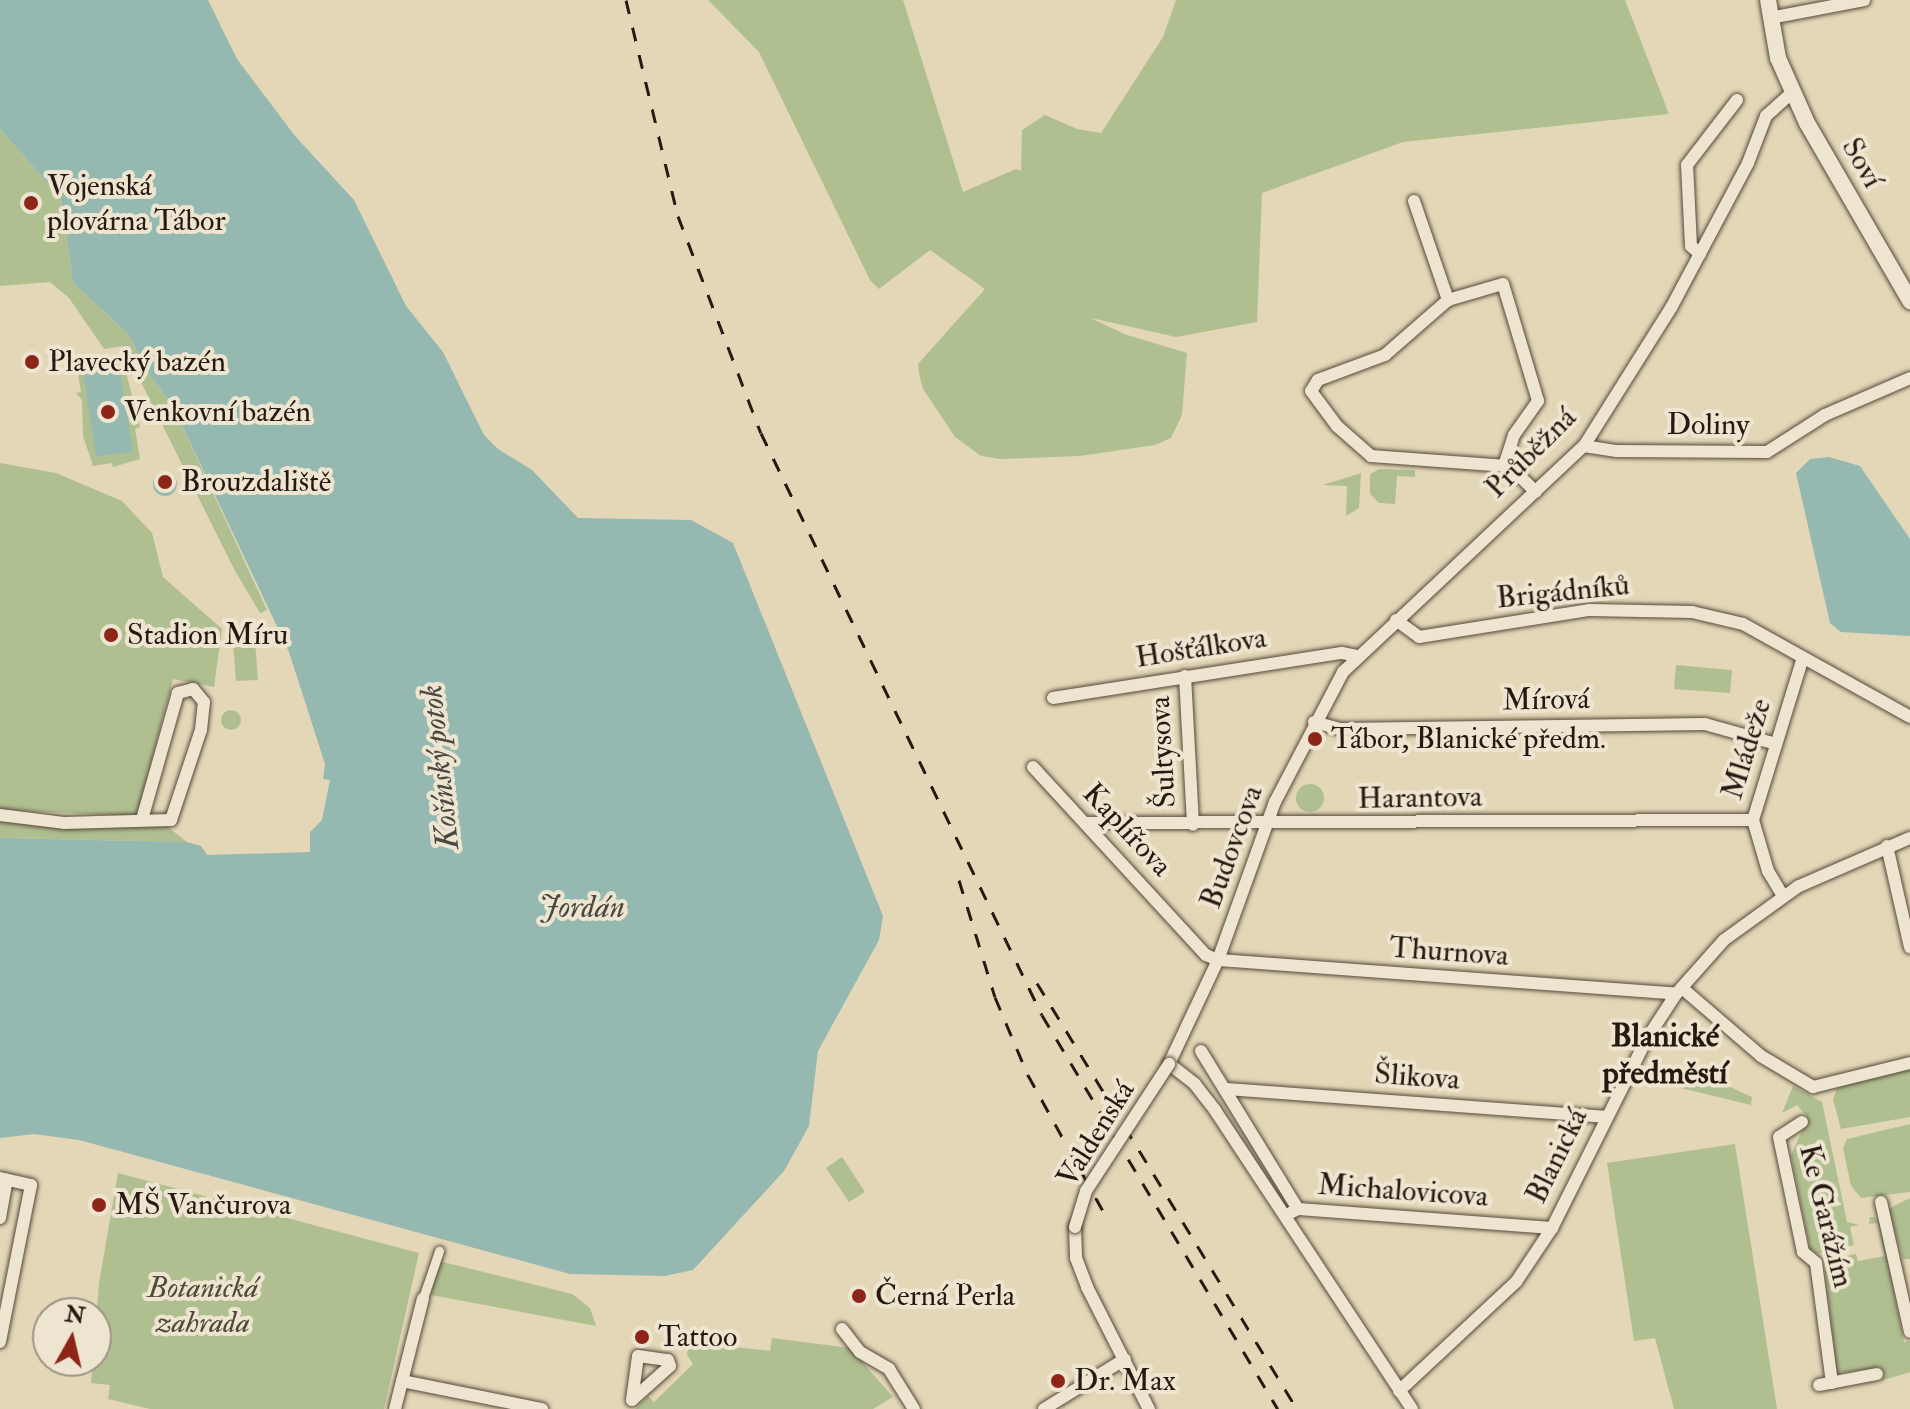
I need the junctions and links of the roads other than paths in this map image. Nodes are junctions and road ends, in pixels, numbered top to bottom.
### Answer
1 (1768, 0) edge
2 (1864, 0) edge
3 (1770, 18) junction
4 (1793, 92) junction
5 (1737, 100) dead end
6 (1414, 201) dead end
7 (1700, 254) junction
8 (1448, 300) junction
9 (1910, 301) edge
10 (1910, 378) edge
11 (1584, 446) junction
12 (1507, 466) junction
13 (1536, 492) junction
14 (1396, 620) junction
15 (1357, 656) junction
16 (1802, 661) junction
17 (1185, 676) junction
18 (1053, 698) dead end
19 (1910, 717) edge
20 (1314, 722) junction
21 (1776, 744) junction
22 (1033, 767) dead end
23 (0, 815) edge
24 (142, 819) junction
25 (1753, 820) junction
26 (1087, 823) junction
27 (1193, 825) junction
28 (1265, 825) junction
29 (1910, 838) edge
30 (1887, 846) junction
31 (1783, 896) junction
32 (1910, 947) edge
33 (1218, 960) junction
34 (1679, 991) junction
35 (1201, 1051) dead end
36 (1910, 1063) edge
37 (1169, 1064) junction
38 (1226, 1089) junction
39 (1605, 1117) junction
40 (1802, 1122) dead end
41 (4, 1179) edge
42 (1881, 1202) dead end
43 (1292, 1212) junction
44 (0, 1218) edge
45 (1552, 1228) junction
46 (439, 1251) dead end
47 (423, 1298) joint
48 (842, 1329) dead end
49 (1910, 1332) edge
50 (0, 1338) edge
51 (1125, 1359) junction
52 (1877, 1374) dead end
53 (402, 1381) junction
54 (1399, 1391) junction
55 (395, 1409) edge
56 (542, 1409) edge
57 (914, 1409) edge
58 (1044, 1409) edge
59 (1149, 1409) edge
60 (1412, 1409) edge

1 - 3 main road
2 - 3 street
3 - 4 main road
4 - 7 street, Průběžná
4 - 9 main road, Soví
5 - 7 street
6 - 8 street
7 - 11 street, Průběžná
8 - 12 street
8 - 12 street
10 - 11 street, Doliny
11 - 13 street, Průběžná
12 - 13 street
13 - 14 street, Průběžná
14 - 15 street, Průběžná
14 - 16 street, Brigádníků
15 - 17 street, Hošťálkova
15 - 20 street, Budovcova
16 - 19 street, Brigádníků
16 - 21 street, Mládeže
17 - 18 street, Hošťálkova
17 - 27 street, Šultysova
20 - 21 street, Mírová
20 - 28 street, Budovcova
21 - 25 street, Mládeže
22 - 26 street, Kaplířova
23 - 24 street
24 - 24 street
25 - 28 street, Harantova
25 - 31 street, Mládeže
26 - 27 street, Harantova
26 - 33 street, Kaplířova
27 - 28 street, Harantova
28 - 33 street, Budovcova
29 - 30 street, Blanická
30 - 31 street, Blanická
30 - 32 street
31 - 34 street, Blanická
33 - 34 street, Thurnova
33 - 37 street, Budovcova
34 - 36 street
34 - 39 street, Blanická
35 - 38 street
37 - 43 street
37 - 51 street, Valdenská, bridge
38 - 39 street, Šlikova
38 - 43 street
39 - 45 street, Blanická
40 - 52 street, Ke Garážím
41 - 44 street
41 - 50 street
42 - 49 street
43 - 45 street, Michalovicova
43 - 54 street
45 - 54 street, Blanická
46 - 47 street
47 - 53 street
48 - 57 street
51 - 58 street
51 - 59 street, Valdenská
53 - 55 street
53 - 56 street
54 - 60 street

